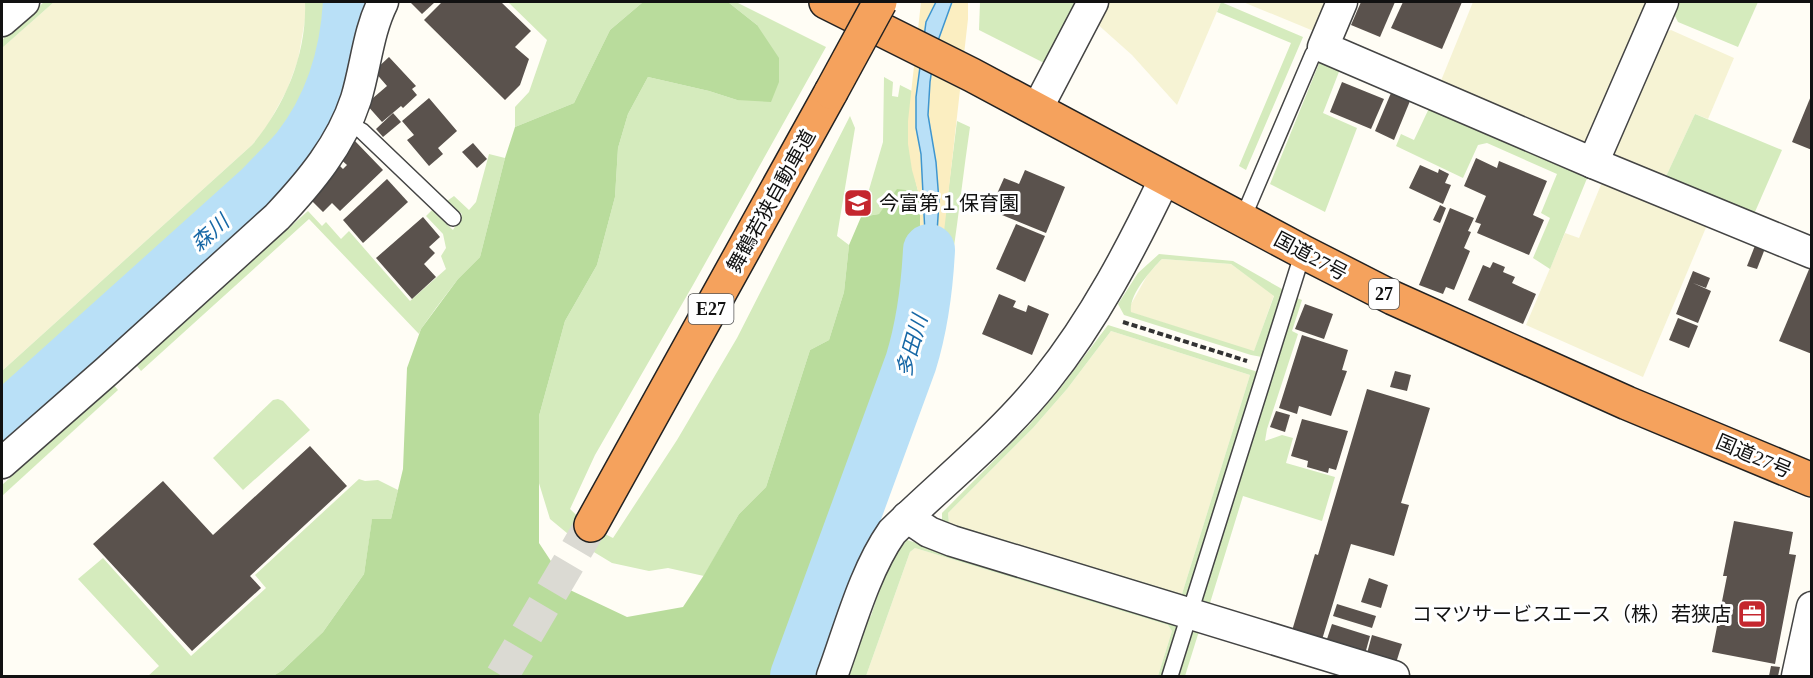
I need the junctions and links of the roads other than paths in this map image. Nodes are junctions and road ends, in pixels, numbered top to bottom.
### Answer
1 (24, 2) edge
2 (383, 2) edge
3 (826, 2) edge
4 (880, 2) edge
5 (1093, 2) edge
6 (1342, 2) edge
7 (1663, 2) edge
8 (2, 21) edge
9 (1323, 47) junction
10 (1037, 109) junction
11 (346, 122) junction
12 (1593, 164) junction
13 (1165, 178) junction
14 (453, 218) dead end
15 (1242, 219) junction
16 (1303, 252) junction
17 (1812, 253) edge
18 (2, 463) edge
19 (1812, 480) edge
20 (907, 517) junction
21 (591, 525) tunnel mouth
22 (1812, 606) edge
23 (1189, 613) junction
24 (832, 676) edge
25 (1170, 676) edge
26 (1394, 676) edge
27 (1797, 676) edge

1 - 8 street
2 - 11 street
3 - 10 highway, 国道27号 / 27
4 - 21 highway, 舞鶴若狭自動車道 / E27, bridge
5 - 10 street
6 - 9 street
7 - 12 street
9 - 12 street
9 - 15 lane
10 - 13 highway, 国道27号 / 27
11 - 14 lane
11 - 18 street
12 - 17 street
13 - 15 highway, 国道27号 / 27
13 - 20 street
15 - 16 highway, 国道27号 / 27
16 - 19 highway, 国道27号 / 27
16 - 23 lane
20 - 23 street
20 - 24 street
22 - 27 street
23 - 25 lane
23 - 26 street

